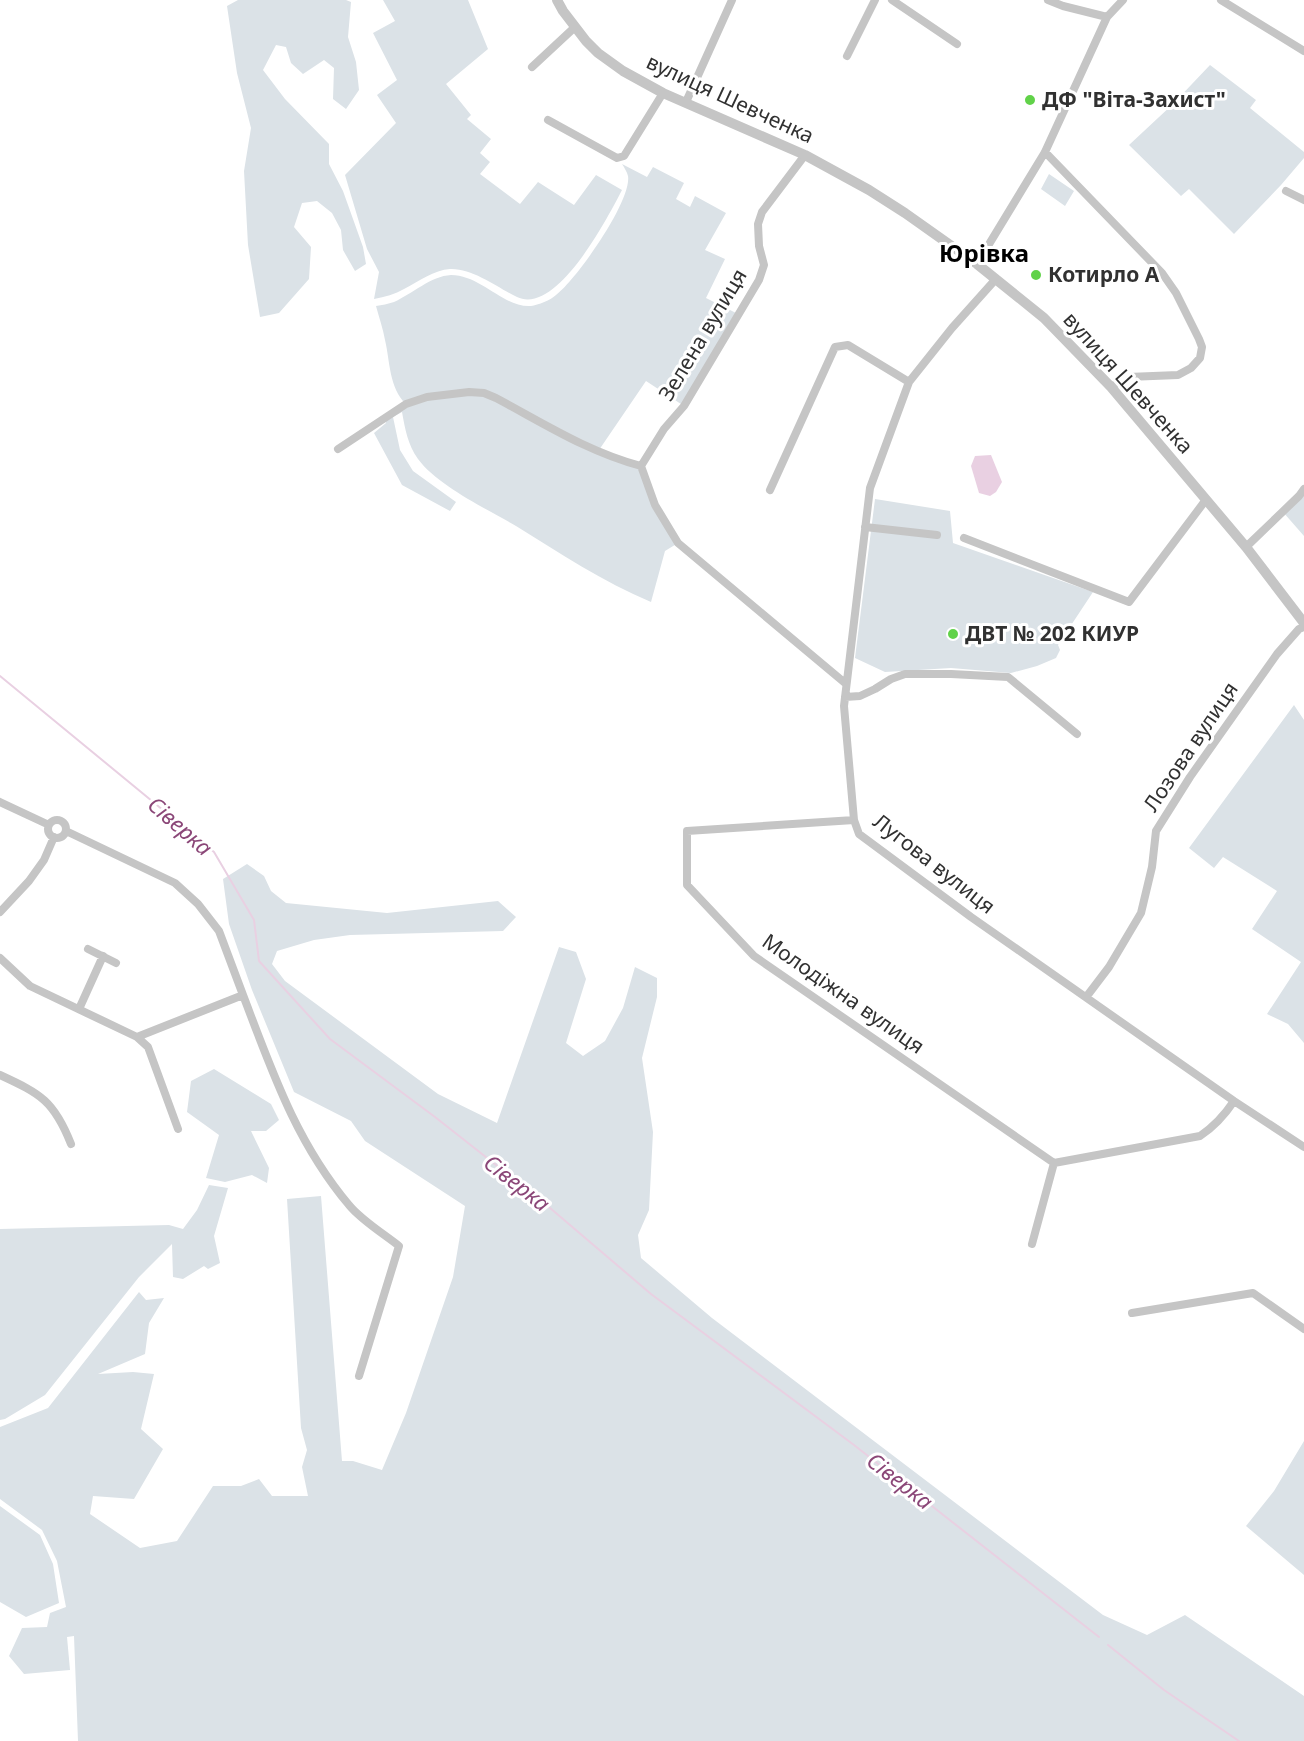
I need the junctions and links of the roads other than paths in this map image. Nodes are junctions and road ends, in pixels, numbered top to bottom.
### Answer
1 (557, 0) edge
2 (732, 0) edge
3 (875, 0) edge
4 (892, 0) edge
5 (1048, 0) edge
6 (1123, 0) edge
7 (1221, 0) edge
8 (1107, 17) junction
9 (575, 27) junction
10 (957, 44) dead end
11 (1304, 51) edge
12 (847, 56) dead end
13 (532, 67) dead end
14 (663, 93) junction
15 (686, 102) junction
16 (548, 120) dead end
17 (1045, 152) junction
18 (805, 155) junction
19 (1286, 191) dead end
20 (1304, 200) edge
21 (977, 264) junction
22 (995, 280) junction
23 (909, 382) junction
24 (1111, 387) junction
25 (338, 449) dead end
26 (640, 466) junction
27 (1304, 489) edge
28 (770, 490) dead end
29 (1205, 501) junction
30 (865, 527) junction
31 (937, 535) dead end
32 (964, 538) dead end
33 (1246, 547) junction
34 (1304, 625) edge
35 (845, 683) junction
36 (845, 697) junction
37 (1077, 734) dead end
38 (0, 802) edge
39 (854, 820) junction
40 (49, 825) junction
41 (66, 831) junction
42 (54, 837) junction
43 (0, 912) edge
44 (88, 950) dead end
45 (103, 956) junction
46 (0, 958) edge
47 (116, 963) dead end
48 (243, 995) junction
49 (1087, 996) junction
50 (79, 1009) junction
51 (137, 1037) junction
52 (0, 1075) edge
53 (1233, 1101) junction
54 (178, 1129) dead end
55 (71, 1144) dead end
56 (1304, 1147) edge
57 (1054, 1163) junction
58 (1032, 1244) dead end
59 (1132, 1313) dead end
60 (1304, 1329) edge
61 (358, 1376) dead end

1 - 9 street, вулиця Шевченка
2 - 15 street
3 - 12 street
4 - 10 street
5 - 8 street
6 - 8 street
7 - 11 street
8 - 17 street
9 - 13 street
9 - 14 street, вулиця Шевченка
14 - 15 street, вулиця Шевченка
14 - 16 street
15 - 18 street, вулиця Шевченка
17 - 21 street
17 - 24 street
18 - 21 street, вулиця Шевченка
18 - 26 street, Зелена вулиця
19 - 20 street
21 - 22 street, вулиця Шевченка
22 - 23 street, Лугова вулиця
22 - 24 street, вулиця Шевченка
23 - 28 street
23 - 30 street, Лугова вулиця
24 - 29 street, вулиця Шевченка
25 - 26 street
26 - 35 street
27 - 33 street
29 - 32 street
29 - 33 street, вулиця Шевченка
30 - 31 street
30 - 35 street, Лугова вулиця
33 - 34 street, вулиця Шевченка
34 - 49 street, Лозова вулиця
35 - 36 street, Лугова вулиця
36 - 37 street
36 - 39 street, Лугова вулиця
38 - 40 street
39 - 49 street, Лугова вулиця
39 - 57 street, Молодіжна вулиця
40 - 41 street
40 - 42 street
41 - 42 street
41 - 48 street
42 - 43 street
44 - 45 street
45 - 47 street
45 - 50 street
46 - 50 street
48 - 51 street
48 - 61 street
49 - 53 street, Лугова вулиця
50 - 51 street
51 - 54 street
52 - 55 street
53 - 56 street, Лугова вулиця
53 - 57 street
57 - 58 street
59 - 60 street

